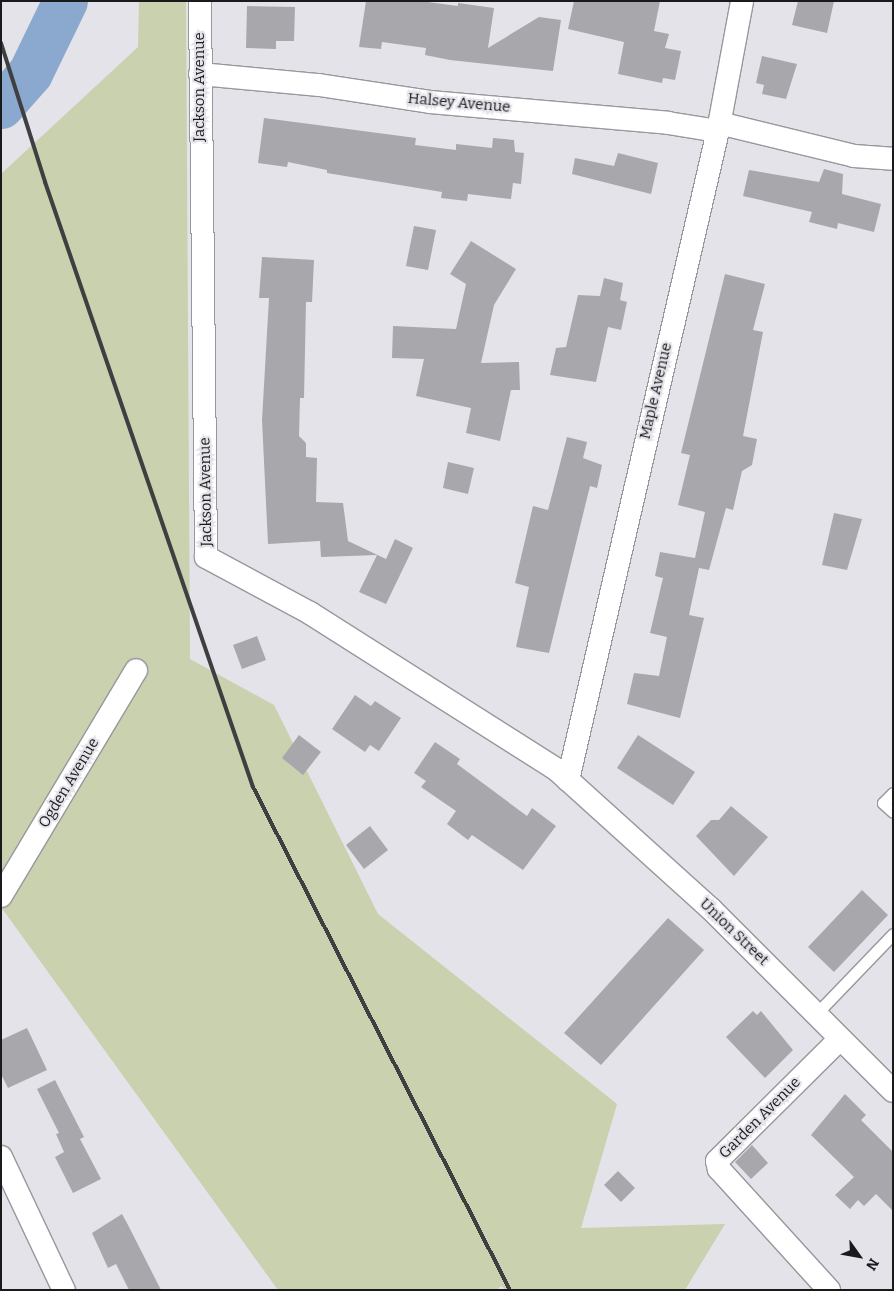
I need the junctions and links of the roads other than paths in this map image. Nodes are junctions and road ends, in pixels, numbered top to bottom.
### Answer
1 (200, 1) edge
2 (742, 1) edge
3 (200, 74) junction
4 (718, 127) junction
5 (893, 159) edge
6 (136, 670) dead end
7 (568, 780) junction
8 (893, 793) edge
9 (893, 812) edge
10 (1, 896) edge
11 (893, 934) edge
12 (816, 1014) junction
13 (840, 1039) junction
14 (893, 1091) edge
15 (1, 1157) edge
16 (64, 1290) edge
17 (829, 1290) edge

1 - 3 street, Jackson Avenue
2 - 4 street, Maple Avenue
3 - 4 street, Halsey Avenue
3 - 7 street, Jackson Avenue
4 - 5 street, Halsey Avenue
4 - 7 street, Maple Avenue
6 - 10 street, Ogden Avenue
7 - 12 street, Union Street
8 - 9 lane
11 - 12 lane
12 - 13 street, Union Street
13 - 14 street, Union Street
13 - 17 street, Garden Avenue
15 - 16 street

